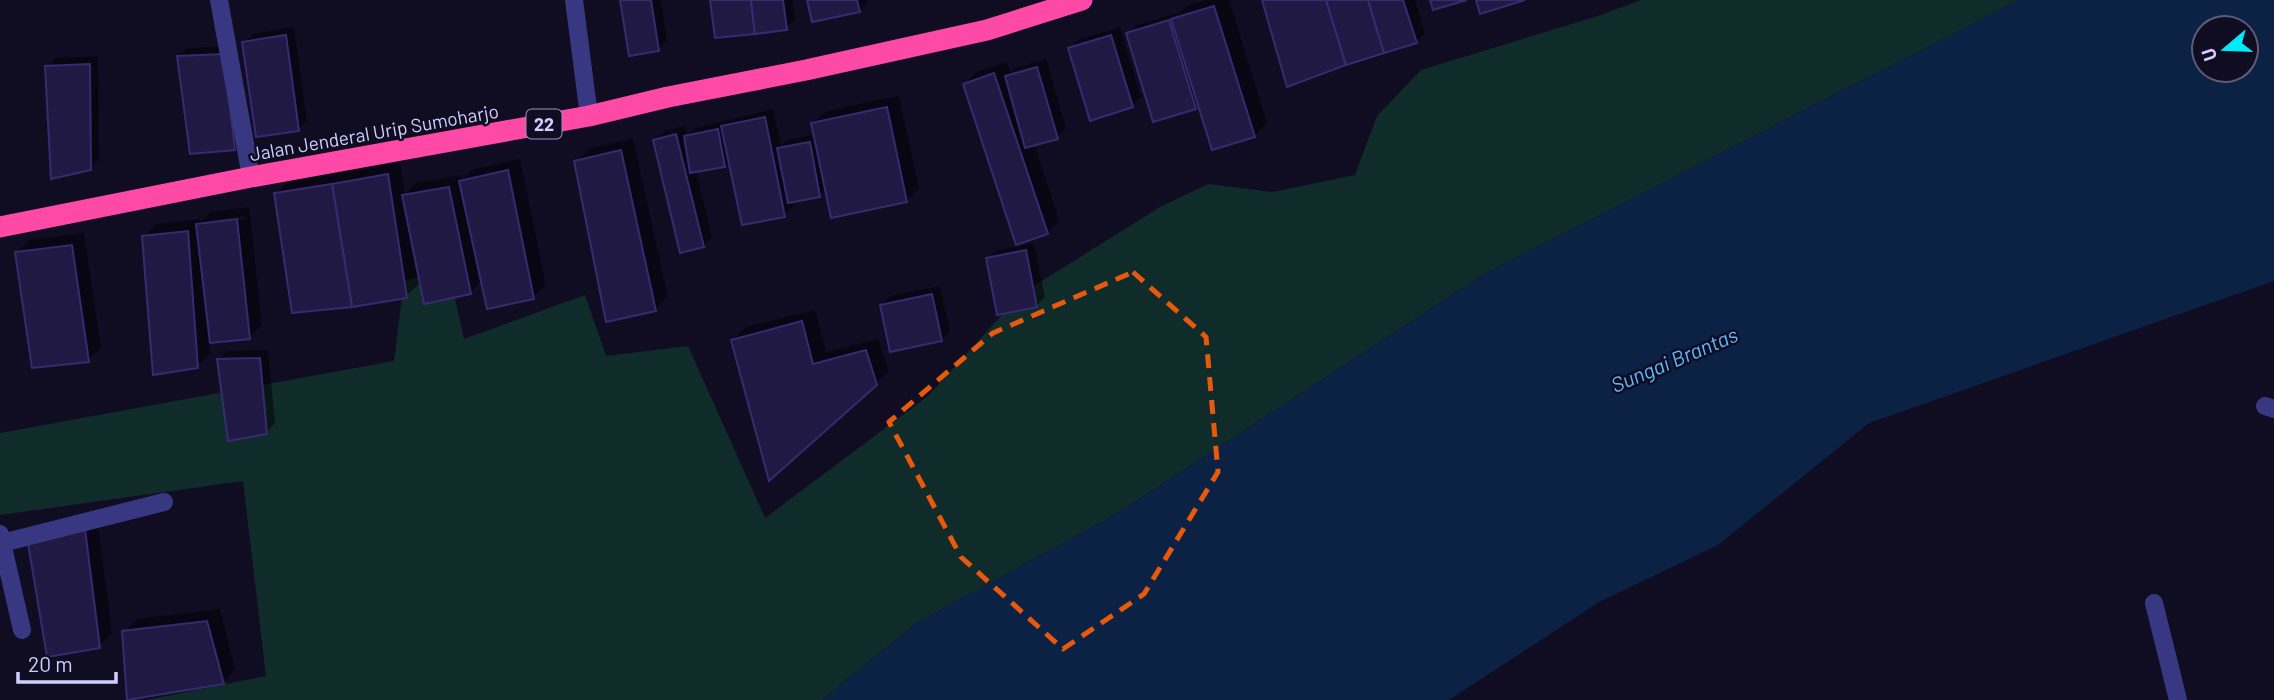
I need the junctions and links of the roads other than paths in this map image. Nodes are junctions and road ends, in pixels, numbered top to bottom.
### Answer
1 (219, 0) edge
2 (574, 0) edge
3 (1082, 0) edge
4 (589, 116) junction
5 (251, 177) junction
6 (0, 227) edge
7 (164, 502) dead end
8 (1, 538) edge
9 (2154, 603) dead end
10 (22, 630) dead end
11 (2178, 700) edge

1 - 5 street
2 - 4 street
3 - 4 highway, Jalan Jenderal Urip Sumoharjo / 22
4 - 5 highway, Jalan Jenderal Urip Sumoharjo / 22
5 - 6 highway, Jalan Jenderal Urip Sumoharjo / 22
7 - 8 street
8 - 10 street
9 - 11 street

